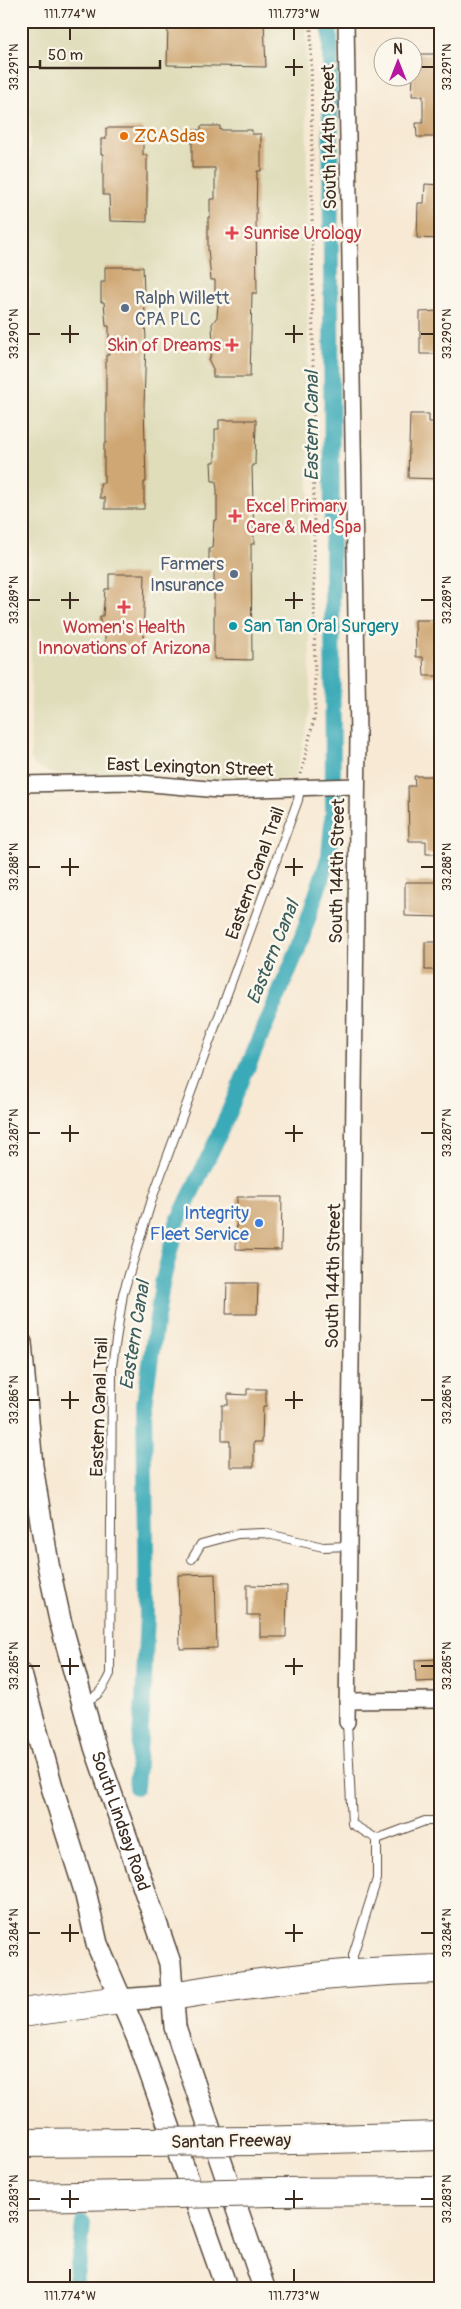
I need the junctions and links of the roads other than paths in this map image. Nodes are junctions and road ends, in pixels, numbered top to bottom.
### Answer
1 (346, 21) edge
2 (21, 784) edge
3 (351, 786) junction
4 (305, 788) junction
5 (21, 1343) edge
6 (349, 1546) junction
7 (192, 1559) dead end
8 (21, 1674) edge
9 (440, 1700) edge
10 (81, 1701) junction
11 (347, 1701) junction
12 (25, 1704) edge
13 (347, 1722) joint
14 (440, 1821) edge
15 (377, 1839) junction
16 (440, 1969) edge
17 (353, 1973) junction
18 (172, 1996) junction
19 (120, 2000) junction
20 (21, 2013) edge
21 (440, 2136) edge
22 (21, 2143) edge
23 (440, 2191) edge
24 (24, 2197) edge
25 (224, 2288) edge
26 (264, 2288) edge

1 - 3 street, South 144th Street
2 - 4 street, East Lexington Street
3 - 4 street, East Lexington Street
3 - 6 street, South 144th Street
4 - 10 lane, Eastern Canal Trail
5 - 10 main road, South Lindsay Road
6 - 7 lane
6 - 11 street, South 144th Street
8 - 12 main road
9 - 11 street
10 - 18 main road, South Lindsay Road
11 - 13 street, South 144th Street
12 - 19 main road
13 - 15 lane
14 - 15 lane
15 - 17 lane
16 - 17 highway
17 - 18 highway
18 - 19 main road
18 - 26 main road, South Lindsay Road
19 - 20 highway
19 - 25 main road
21 - 22 highway, Santan Freeway, bridge
23 - 24 highway, bridge

